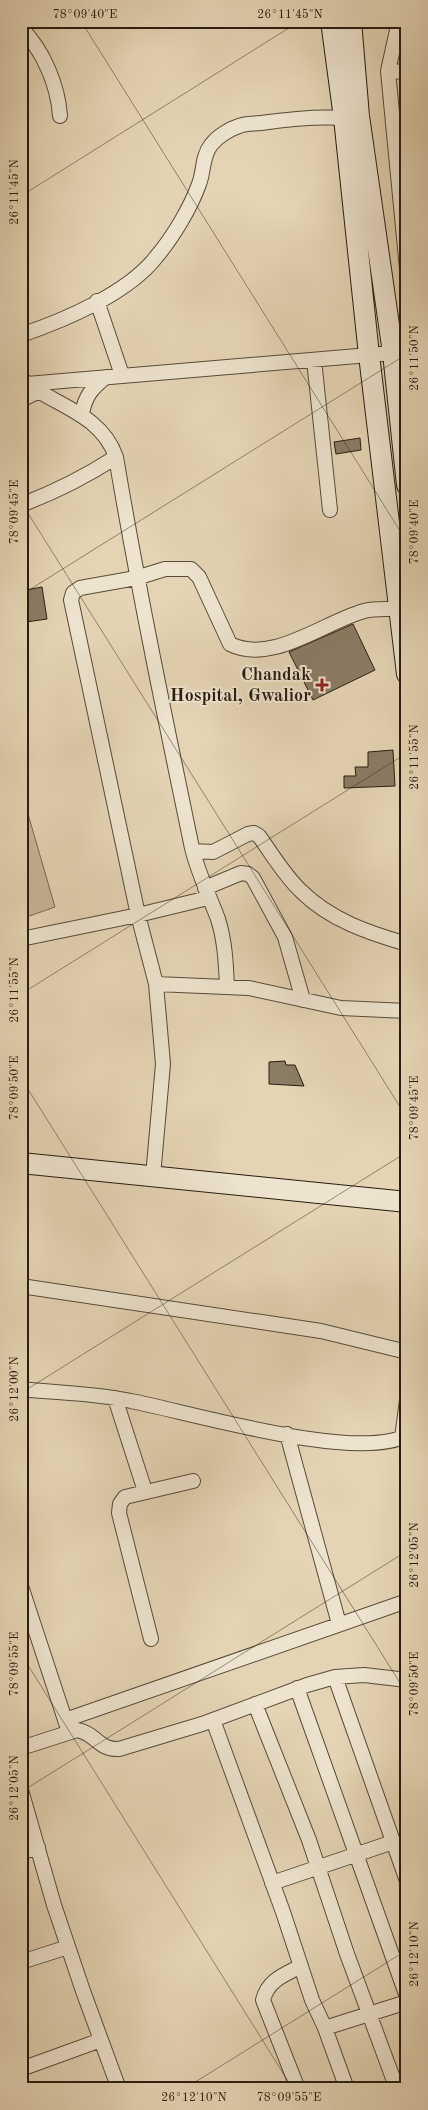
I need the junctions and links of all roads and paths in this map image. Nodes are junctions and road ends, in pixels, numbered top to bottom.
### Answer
1 (331, 21) edge
2 (351, 21) edge
3 (399, 21) edge
4 (21, 28) edge
5 (388, 71) junction
6 (407, 72) edge
7 (60, 116) dead end
8 (344, 118) junction
9 (407, 269) edge
10 (96, 301) junction
11 (21, 335) edge
12 (393, 353) junction
13 (369, 355) junction
14 (314, 360) junction
15 (122, 375) junction
16 (106, 377) junction
17 (24, 382) edge
18 (39, 391) junction
19 (21, 400) edge
20 (403, 411) edge
21 (82, 414) junction
22 (116, 457) junction
23 (407, 485) edge
24 (21, 505) edge
25 (330, 510) dead end
26 (136, 578) junction
27 (404, 607) edge
28 (407, 674) edge
29 (193, 851) junction
30 (206, 893) junction
31 (138, 915) junction
32 (21, 939) edge
33 (407, 944) edge
34 (156, 984) junction
35 (227, 987) junction
36 (303, 1000) junction
37 (407, 1011) edge
38 (21, 1163) edge
39 (153, 1176) junction
40 (407, 1202) edge
41 (21, 1286) edge
42 (407, 1352) edge
43 (21, 1389) edge
44 (115, 1398) junction
45 (407, 1400) edge
46 (287, 1434) junction
47 (404, 1437) edge
48 (193, 1481) dead end
49 (145, 1491) junction
50 (21, 1586) edge
51 (407, 1600) edge
52 (339, 1624) junction
53 (151, 1639) dead end
54 (335, 1677) junction
55 (407, 1680) edge
56 (297, 1688) junction
57 (255, 1704) junction
58 (213, 1720) junction
59 (67, 1726) junction
60 (21, 1748) edge
61 (21, 1790) edge
62 (393, 1842) junction
63 (38, 1847) junction
64 (21, 1853) edge
65 (356, 1855) junction
66 (318, 1867) junction
67 (407, 1881) edge
68 (272, 1883) junction
69 (68, 1947) junction
70 (21, 1962) edge
71 (301, 1966) junction
72 (407, 1997) edge
73 (407, 2002) edge
74 (370, 2014) junction
75 (325, 2028) junction
76 (101, 2040) junction
77 (21, 2070) edge
78 (119, 2089) edge
79 (298, 2089) edge
80 (347, 2089) edge
81 (397, 2089) edge

1 - 8 street
2 - 12 street
3 - 5 street
4 - 7 street
5 - 6 street
5 - 9 street
8 - 10 street
8 - 13 street
10 - 11 street
10 - 15 street
12 - 13 street
12 - 20 street
13 - 14 street
13 - 27 street
14 - 15 street
14 - 25 street
15 - 16 street
16 - 17 street
16 - 21 street
17 - 18 street
18 - 19 street
18 - 21 street
20 - 23 street
21 - 22 street
22 - 24 street
22 - 26 street
26 - 27 street
26 - 29 street
26 - 31 street
27 - 28 street
29 - 30 street
29 - 33 street
30 - 31 street
30 - 35 street
30 - 36 street
31 - 32 street
31 - 34 street
34 - 35 street
34 - 39 street
35 - 36 street
36 - 37 street
38 - 39 street
39 - 40 street
41 - 42 street
43 - 44 street
44 - 46 street
44 - 49 street
45 - 47 street
46 - 47 street
46 - 52 street
48 - 49 street
49 - 53 street
50 - 59 street
51 - 52 street
52 - 59 street
54 - 55 street
54 - 56 street
54 - 62 street
56 - 57 street
56 - 65 street
57 - 58 street
57 - 66 street
58 - 59 street
58 - 68 street
59 - 60 street
61 - 63 street
62 - 65 street
62 - 67 street
63 - 64 street
63 - 69 street
65 - 66 street
65 - 72 street
66 - 68 street
66 - 74 street
68 - 71 street
69 - 70 street
69 - 76 street
71 - 75 street
71 - 79 street
73 - 74 street
74 - 75 street
74 - 81 street
75 - 80 street
76 - 77 street
76 - 78 street

